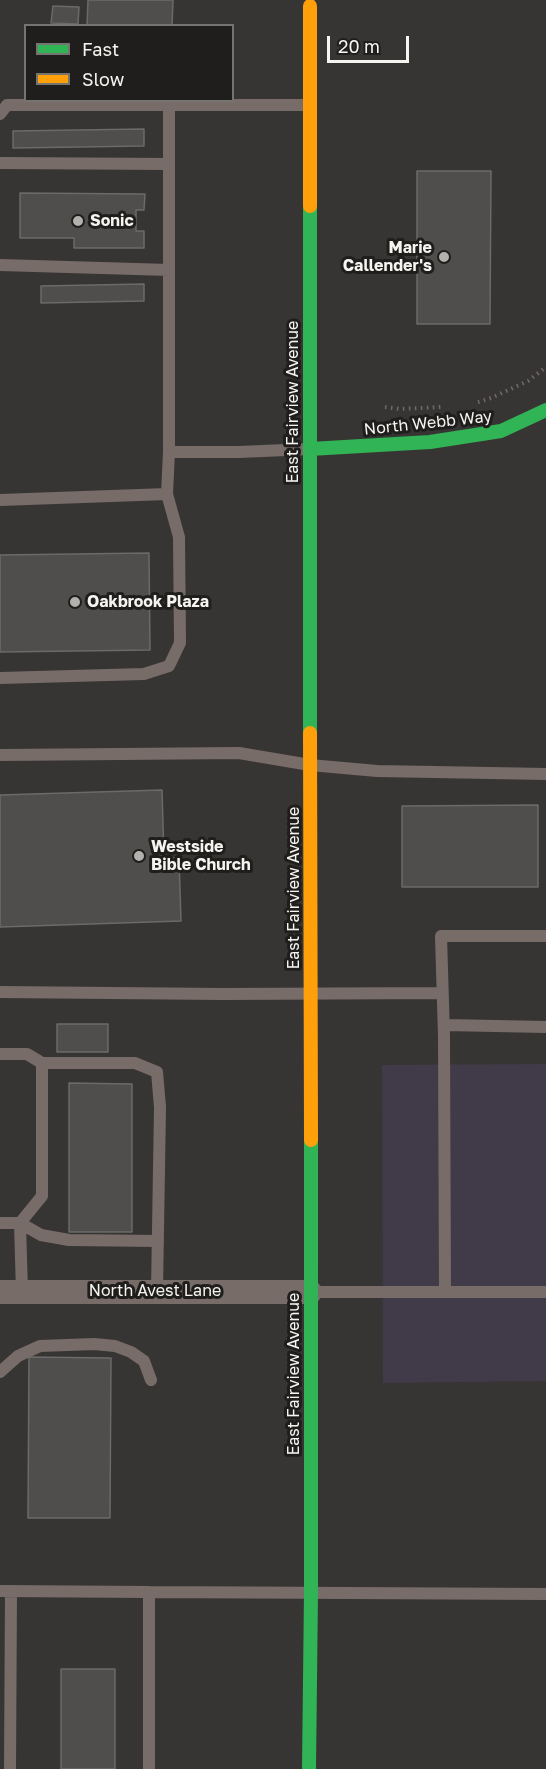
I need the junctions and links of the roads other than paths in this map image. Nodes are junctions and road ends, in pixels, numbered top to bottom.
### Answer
1 (310, 4) dead end
2 (169, 105) junction
3 (310, 105) junction
4 (0, 114) edge
5 (0, 163) edge
6 (169, 164) junction
7 (0, 265) edge
8 (169, 270) junction
9 (546, 410) edge
10 (309, 449) junction
11 (169, 452) junction
12 (167, 494) junction
13 (0, 500) edge
14 (0, 678) edge
15 (0, 754) edge
16 (310, 765) junction
17 (546, 774) edge
18 (546, 936) edge
19 (0, 992) edge
20 (442, 993) junction
21 (311, 994) junction
22 (444, 1025) junction
23 (546, 1027) edge
24 (0, 1054) edge
25 (42, 1063) junction
26 (0, 1223) edge
27 (20, 1223) junction
28 (158, 1241) junction
29 (157, 1291) junction
30 (11, 1292) edge
31 (310, 1292) junction
32 (445, 1292) junction
33 (544, 1292) dead end
34 (0, 1372) edge
35 (151, 1380) dead end
36 (6, 1591) edge
37 (149, 1592) junction
38 (311, 1592) junction
39 (546, 1594) edge
40 (10, 1769) edge
41 (149, 1769) edge
42 (309, 1769) edge

1 - 3 main road, East Fairview Avenue
2 - 3 lane
2 - 4 lane
2 - 6 lane
3 - 10 main road, East Fairview Avenue
5 - 6 lane
6 - 8 lane
7 - 8 lane
8 - 11 lane
9 - 10 main road, North Webb Way
10 - 11 lane
10 - 16 main road, East Fairview Avenue
11 - 12 lane
12 - 13 lane
12 - 14 lane
15 - 16 lane
16 - 17 lane
16 - 21 main road, East Fairview Avenue
18 - 20 lane
19 - 21 lane
20 - 21 lane
20 - 22 lane
21 - 31 main road, East Fairview Avenue
22 - 23 lane
22 - 32 lane
24 - 25 lane
25 - 27 lane
25 - 28 lane
26 - 27 lane
27 - 28 lane
27 - 30 lane
28 - 29 lane
29 - 30 street, North Avest Lane
29 - 31 street, North Avest Lane
31 - 32 lane
31 - 38 main road, East Fairview Avenue
32 - 33 lane
34 - 35 lane
36 - 37 lane
36 - 40 lane
37 - 38 lane
37 - 41 lane
38 - 39 lane
38 - 42 main road, East Fairview Avenue

